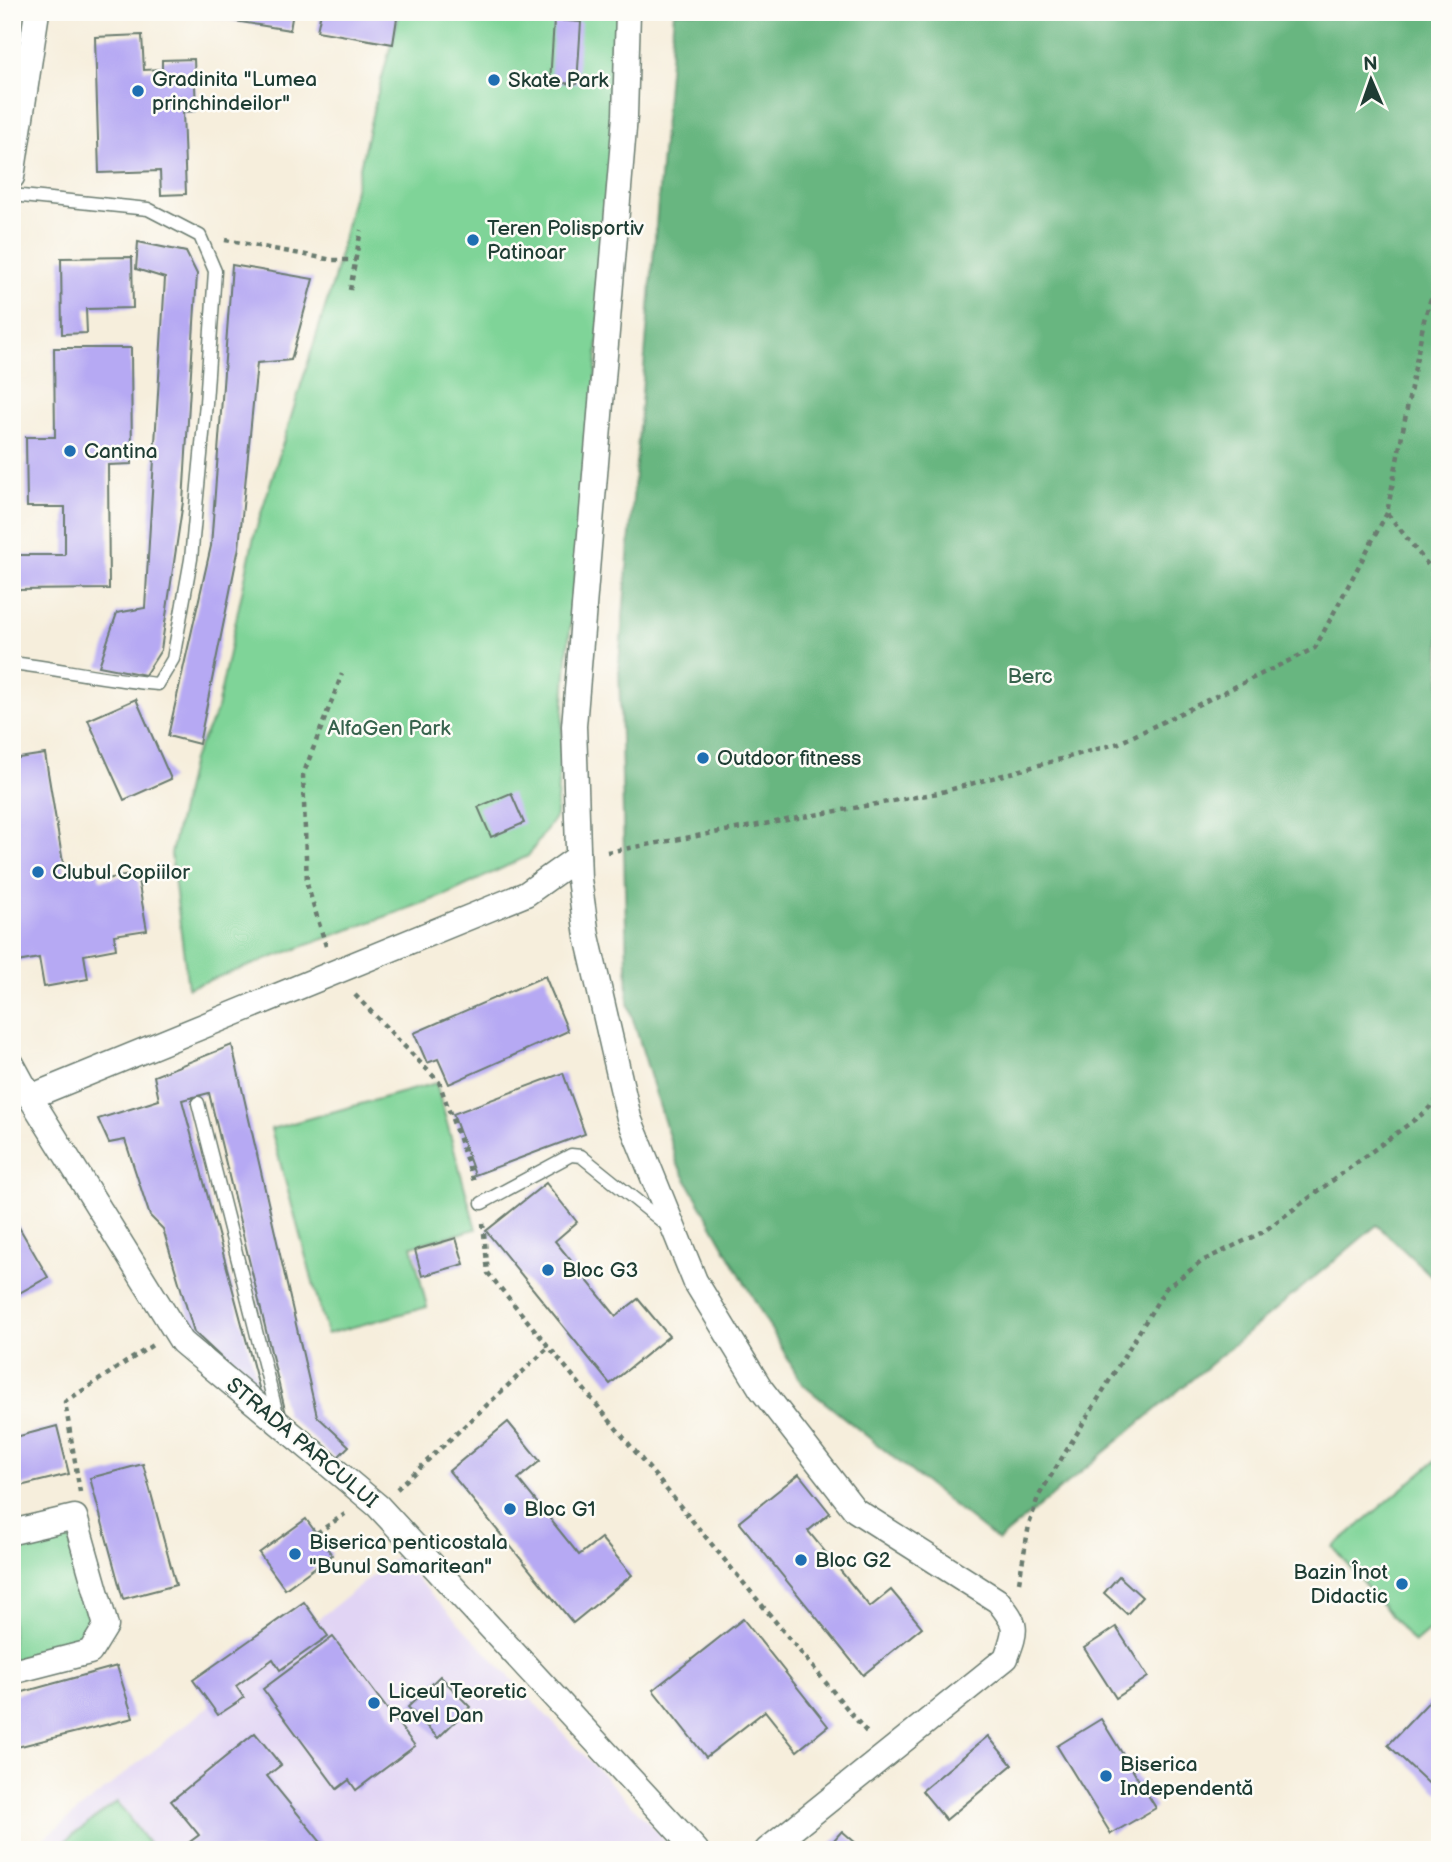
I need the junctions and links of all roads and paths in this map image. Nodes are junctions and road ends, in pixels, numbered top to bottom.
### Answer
1 (37, 12) edge
2 (628, 12) edge
3 (12, 177) edge
4 (12, 194) edge
5 (361, 230) dead end
6 (200, 236) junction
7 (356, 260) junction
8 (1440, 270) edge
9 (350, 290) dead end
10 (1387, 513) junction
11 (1440, 580) edge
12 (12, 663) edge
13 (342, 674) dead end
14 (578, 857) junction
15 (334, 973) junction
16 (12, 1064) edge
17 (30, 1097) junction
18 (1440, 1097) edge
19 (198, 1103) dead end
20 (482, 1203) junction
21 (676, 1233) junction
22 (175, 1330) junction
23 (549, 1347) junction
24 (279, 1424) junction
25 (378, 1506) junction
26 (75, 1517) junction
27 (12, 1532) edge
28 (1012, 1618) junction
29 (12, 1672) edge
30 (863, 1729) dead end
31 (696, 1850) edge
32 (767, 1850) edge

1 - 3 street
2 - 14 street
4 - 6 lane
5 - 7 path
6 - 7 path
6 - 12 lane
7 - 9 path
8 - 10 path
10 - 11 path
10 - 14 path
13 - 15 path
14 - 15 street
14 - 21 street
15 - 17 street
15 - 20 path
16 - 17 street, STRADA PARCULUI
17 - 22 street, STRADA PARCULUI
18 - 28 path
19 - 24 lane
20 - 21 lane
20 - 23 path
21 - 28 street
22 - 24 street, STRADA PARCULUI
22 - 26 path
23 - 25 path
23 - 30 path
24 - 25 street, STRADA PARCULUI
25 - 31 street, STRADA PARCULUI
26 - 27 street
26 - 29 street
28 - 32 street

